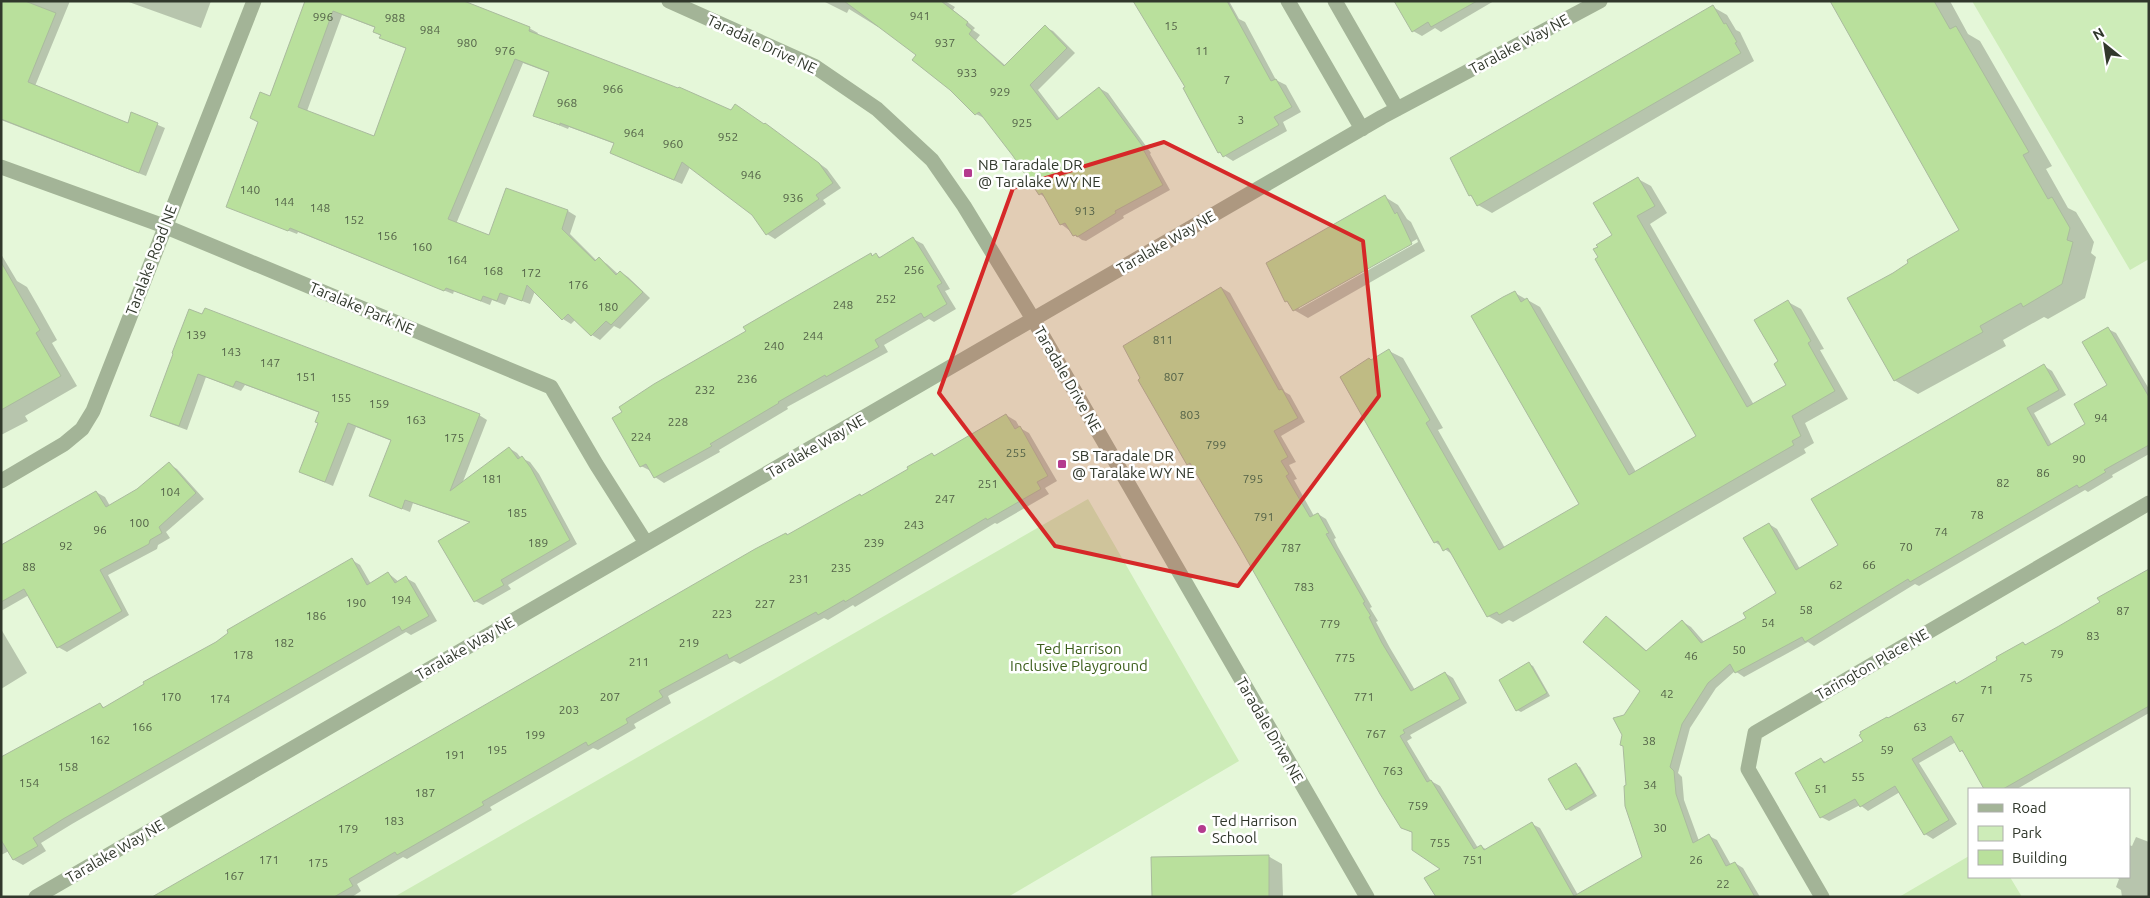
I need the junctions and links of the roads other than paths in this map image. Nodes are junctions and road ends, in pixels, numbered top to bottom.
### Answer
1 (254, 1) edge
2 (669, 1) edge
3 (1288, 1) edge
4 (1335, 1) edge
5 (1600, 1) edge
6 (1397, 109) junction
7 (1362, 129) junction
8 (1, 167) edge
9 (164, 226) junction
10 (1033, 319) junction
11 (1, 481) edge
12 (2149, 503) edge
13 (646, 543) junction
14 (36, 897) edge
15 (1367, 897) edge
16 (1822, 897) edge

1 - 9 street, Taralake Road NE
2 - 10 street, Taradale Drive NE
3 - 7 street
4 - 6 street
5 - 6 street, Taralake Way NE
6 - 7 street, Taralake Way NE
7 - 10 street, Taralake Way NE
8 - 9 street, Taralake Park NE
9 - 11 street, Taralake Road NE
9 - 13 street, Taralake Park NE
10 - 13 street, Taralake Way NE
10 - 15 street, Taradale Drive NE
12 - 16 street, Tarington Place NE
13 - 14 street, Taralake Way NE

